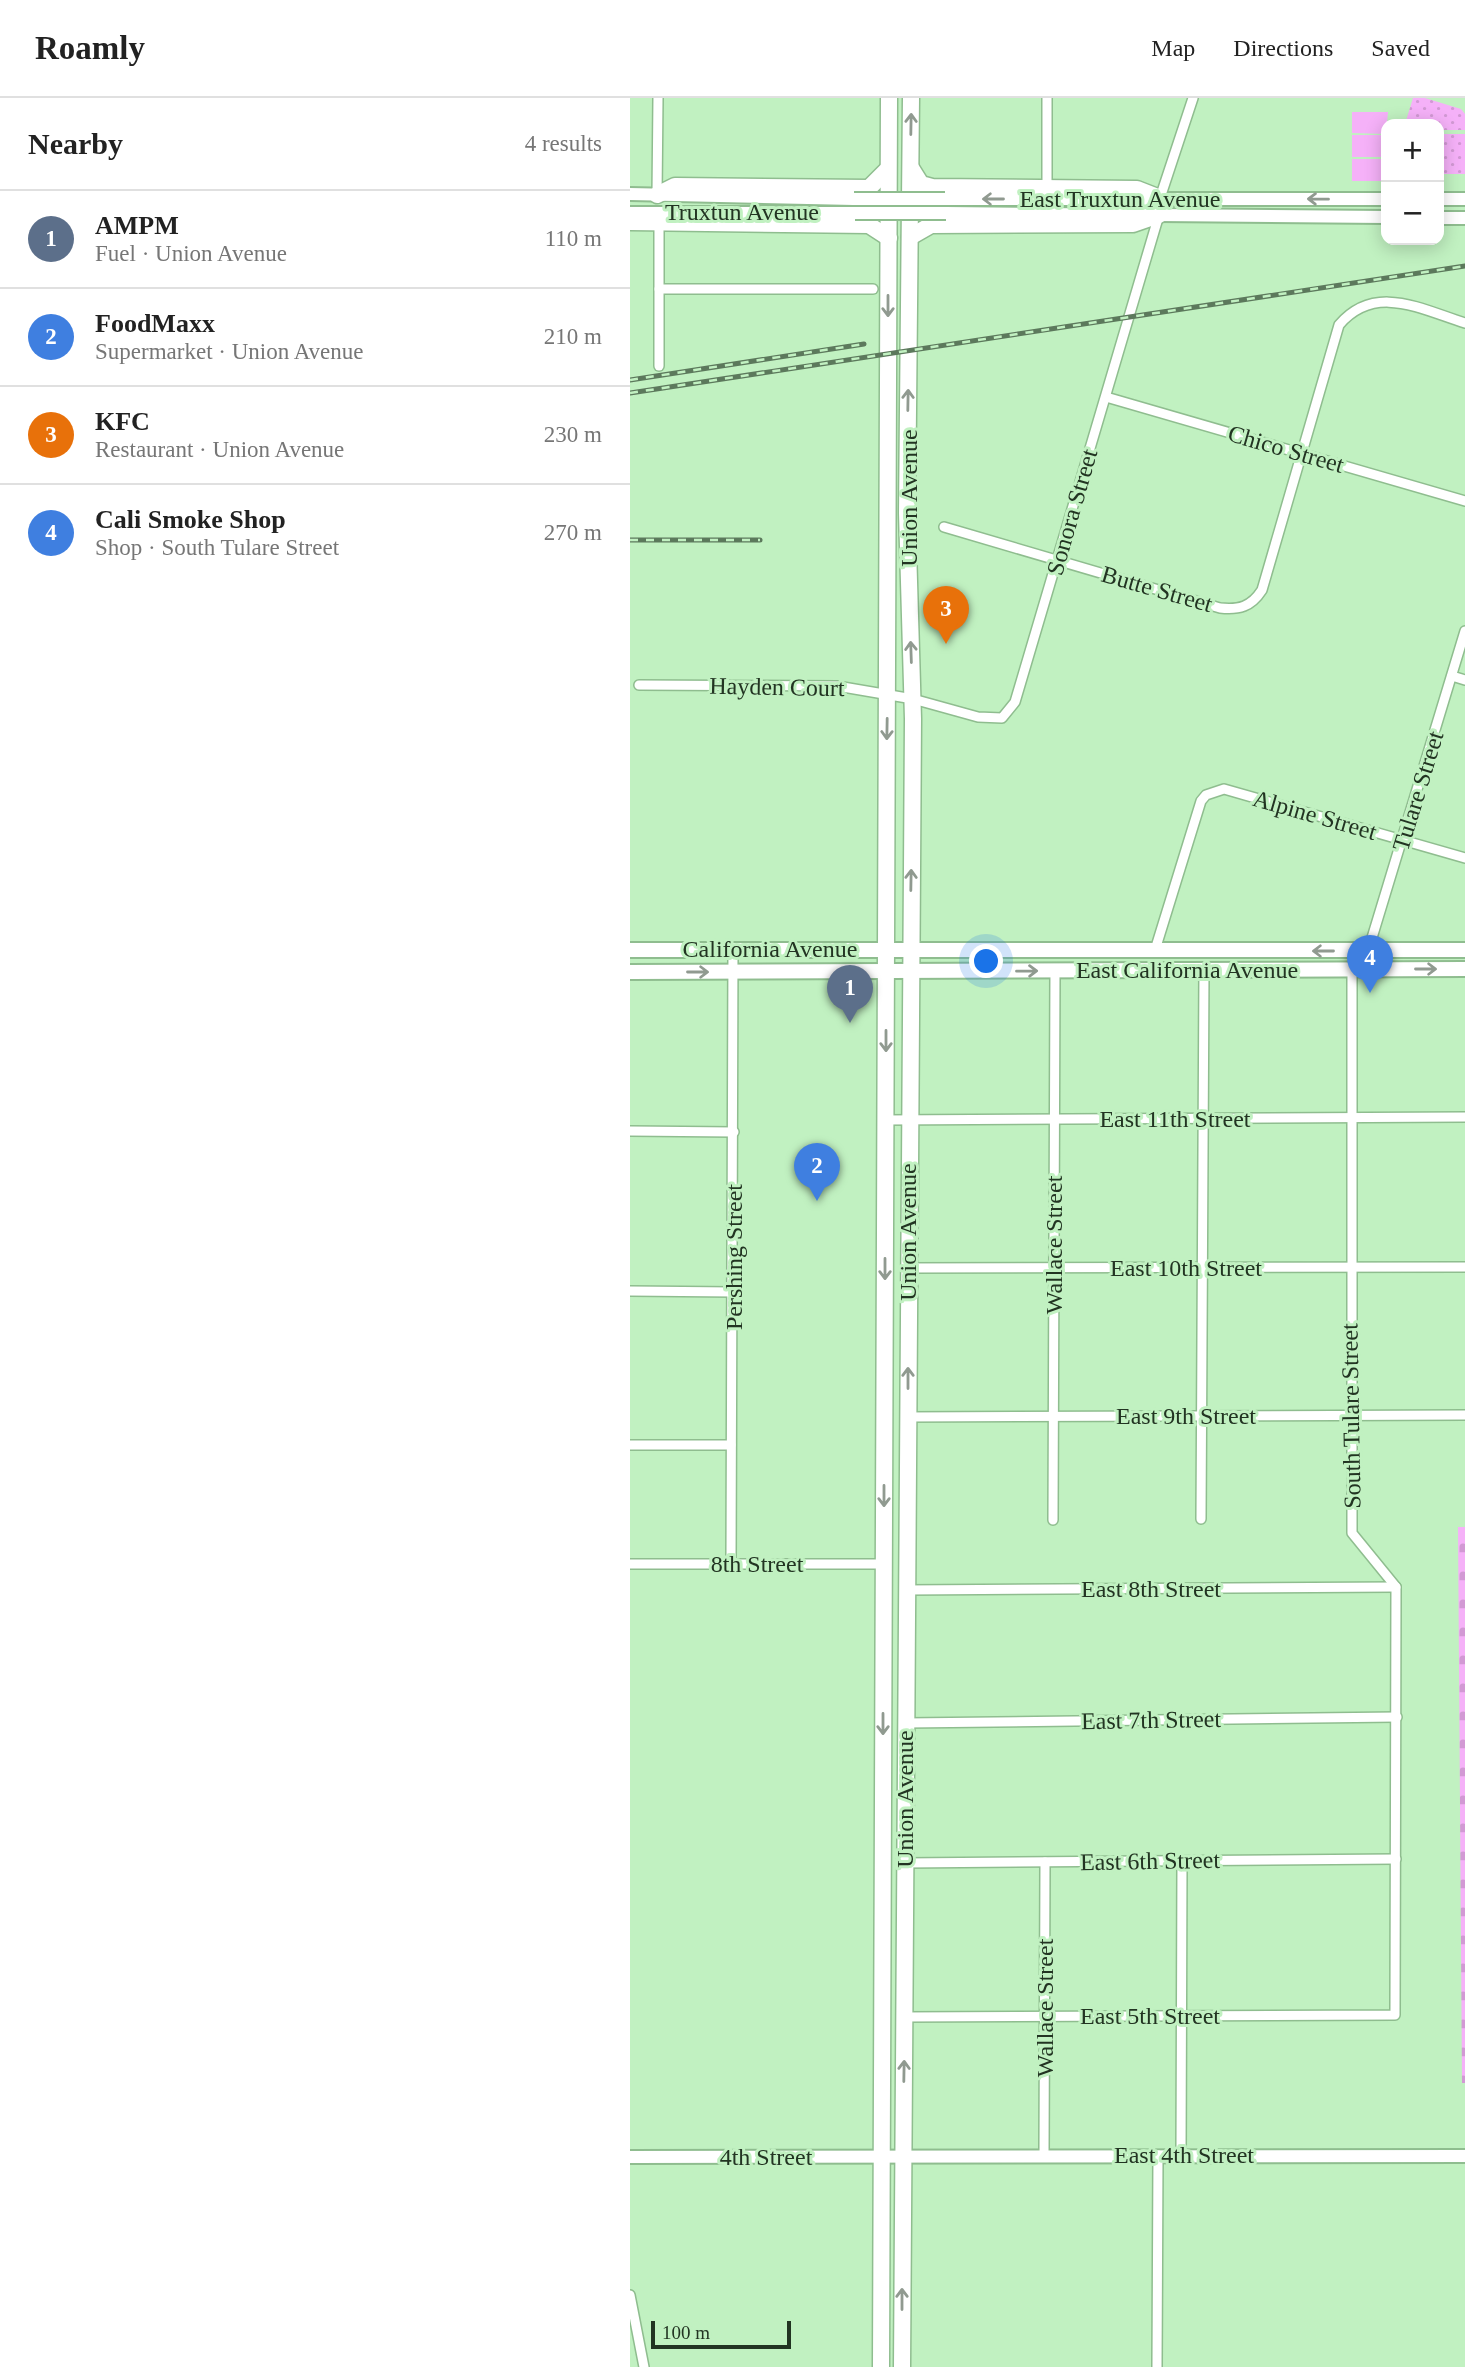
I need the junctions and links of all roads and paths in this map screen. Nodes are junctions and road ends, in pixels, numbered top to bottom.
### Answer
1 (658, 98) edge
2 (889, 98) edge
3 (911, 98) edge
4 (1047, 98) edge
5 (1193, 98) edge
6 (911, 168) junction
7 (888, 169) junction
8 (932, 187) junction
9 (869, 188) junction
10 (1047, 188) junction
11 (630, 194) edge
12 (657, 195) junction
13 (854, 199) joint
14 (1381, 199) edge
15 (1444, 199) edge
16 (1465, 199) edge
17 (630, 205) edge
18 (946, 206) junction
19 (1160, 206) junction
20 (630, 213) edge
21 (855, 213) joint
22 (1381, 217) edge
23 (659, 218) junction
24 (1444, 218) edge
25 (1465, 218) edge
26 (630, 222) edge
27 (869, 225) junction
28 (931, 225) junction
29 (909, 237) junction
30 (889, 238) junction
31 (659, 289) junction
32 (873, 289) dead end
33 (1465, 323) edge
34 (659, 366) dead end
35 (1106, 397) junction
36 (1303, 454) junction
37 (1465, 502) edge
38 (944, 527) dead end
39 (1058, 561) junction
40 (1465, 631) edge
41 (1452, 676) junction
42 (1465, 680) edge
43 (639, 685) dead end
44 (887, 694) junction
45 (913, 699) junction
46 (1404, 840) junction
47 (1465, 858) edge
48 (886, 948) junction
49 (910, 948) junction
50 (733, 949) junction
51 (630, 950) edge
52 (1155, 950) junction
53 (1465, 950) edge
54 (1272, 951) junction
55 (1368, 951) junction
56 (1352, 969) junction
57 (1465, 969) edge
58 (1055, 970) junction
59 (1091, 970) junction
60 (1204, 970) junction
61 (1297, 970) junction
62 (630, 972) edge
63 (733, 972) junction
64 (886, 973) junction
65 (909, 973) junction
66 (1465, 1117) edge
67 (1203, 1118) junction
68 (1351, 1118) junction
69 (909, 1119) junction
70 (1054, 1119) junction
71 (885, 1120) junction
72 (630, 1131) edge
73 (734, 1132) junction
74 (1350, 1267) junction
75 (1465, 1267) edge
76 (908, 1268) junction
77 (1054, 1268) junction
78 (1202, 1268) junction
79 (630, 1290) edge
80 (734, 1292) junction
81 (1350, 1415) junction
82 (1465, 1415) edge
83 (908, 1416) junction
84 (1053, 1416) junction
85 (1202, 1416) junction
86 (630, 1445) edge
87 (731, 1445) junction
88 (1053, 1520) dead end
89 (1201, 1520) dead end
90 (630, 1564) edge
91 (731, 1564) junction
92 (884, 1564) junction
93 (1396, 1587) junction
94 (906, 1590) junction
95 (906, 1662) junction
96 (1397, 1717) junction
97 (906, 1723) junction
98 (1396, 1859) junction
99 (1182, 1861) junction
100 (1045, 1862) junction
101 (905, 1863) junction
102 (1045, 2016) junction
103 (1182, 2016) junction
104 (904, 2017) junction
105 (1044, 2155) junction
106 (1158, 2155) junction
107 (1181, 2155) junction
108 (1465, 2156) edge
109 (630, 2157) edge
110 (882, 2157) junction
111 (903, 2157) junction
112 (630, 2298) edge
113 (644, 2367) edge
114 (881, 2367) edge
115 (902, 2367) edge
116 (1157, 2367) edge

1 - 12 street
2 - 7 highway, Union Avenue
6 -> 3 highway, Union Avenue
4 - 10 street
5 - 19 street, Sonora Street
6 - 8 highway
6 - 29 highway, Union Avenue
7 - 9 highway
7 - 30 highway, Union Avenue
8 - 10 highway
8 - 28 highway
9 - 12 highway
9 - 27 highway
10 - 19 highway
11 - 12 main road, Truxtun Avenue
12 - 13 main road, Truxtun Avenue
12 - 17 main road
13 - 18 main road, East Truxtun Avenue, bridge
14 -> 19 main road, East Truxtun Avenue
15 - 16 main road
19 -> 18 main road, East Truxtun Avenue
18 - 19 main road, East Truxtun Avenue
18 - 21 main road, East Truxtun Avenue, bridge
19 - 22 main road, East Truxtun Avenue
19 - 28 highway
19 - 35 street, Sonora Street
20 - 23 main road, Truxtun Avenue
21 - 23 main road, Truxtun Avenue
23 - 26 highway
23 - 27 highway
23 - 31 street
24 - 25 main road
27 - 30 highway
28 - 29 highway
45 -> 29 highway, Union Avenue
30 -> 44 highway, Union Avenue
31 - 32 street
31 - 34 street
33 - 36 street
35 - 36 street, Chico Street
35 - 39 street, Sonora Street
36 - 37 street, Chico Street
36 - 39 street, Butte Street
38 - 39 street, Butte Street
39 - 45 street, Sonora Street
40 - 41 street, Tulare Street
41 - 42 street
41 - 46 street, Tulare Street
43 - 44 street, Hayden Court
44 - 45 street, Hayden Court
44 -> 48 highway, Union Avenue
49 -> 45 highway, Union Avenue
46 - 47 street, Alpine Street
46 - 52 street, Alpine Street
46 - 55 street, Tulare Street
48 - 49 main road, California Avenue
48 - 50 main road, California Avenue
48 - 64 highway, Union Avenue
49 - 52 main road, East California Avenue
49 - 65 highway, Union Avenue
50 - 51 main road, California Avenue
50 - 63 street, Pershing Street
52 - 54 main road, East California Avenue
52 - 59 main road
53 - 55 main road, East California Avenue
55 -> 54 main road, East California Avenue
54 - 60 main road
55 - 61 main road
56 -> 57 main road, East California Avenue
56 - 61 main road, East California Avenue
56 - 68 street, South Tulare Street
58 - 59 main road, East California Avenue
65 -> 58 main road, East California Avenue
58 - 70 street, Wallace Street
59 - 60 main road, East California Avenue
60 - 61 main road, East California Avenue
60 - 67 street
62 -> 63 main road, California Avenue
63 - 64 main road, California Avenue
63 - 73 street, Pershing Street
64 - 65 main road, California Avenue
64 -> 71 highway, Union Avenue
65 - 69 highway, Union Avenue
66 - 68 street, East 11th Street
67 - 68 street, East 11th Street
67 - 70 street, East 11th Street
67 - 78 street
68 - 74 street, South Tulare Street
69 - 70 street, East 11th Street
69 - 71 street, East 11th Street
69 - 76 highway, Union Avenue
70 - 77 street, Wallace Street
71 -> 92 highway, Union Avenue
72 - 73 street
73 - 80 street, Pershing Street
74 - 75 street, East 10th Street
74 - 78 street, East 10th Street
74 - 81 street, South Tulare Street
76 - 77 street, East 10th Street
83 -> 76 highway, Union Avenue
77 - 78 street, East 10th Street
77 - 84 street, Wallace Street
78 - 85 street
79 - 80 street
80 - 87 street, Pershing Street
81 - 82 street, East 9th Street
81 - 85 street, East 9th Street
81 - 93 street, South Tulare Street
83 - 84 street, East 9th Street
83 - 94 highway, Union Avenue
84 - 85 street, East 9th Street
84 - 88 street, Wallace Street
85 - 89 street
86 - 87 street
87 - 91 street, Pershing Street
90 - 91 street, 8th Street
91 - 92 street, 8th Street
92 - 95 highway
92 -> 110 highway, Union Avenue
93 - 94 street, East 8th Street
93 - 96 street
94 - 95 highway, Union Avenue
95 - 97 highway, Union Avenue
96 - 97 street, East 7th Street
96 - 98 street
97 - 101 highway, Union Avenue
98 - 99 street, East 6th Street
98 - 103 street, East 5th Street
99 - 100 street, East 6th Street
99 - 103 street
100 - 101 street, East 6th Street
100 - 102 street, Wallace Street
101 - 104 highway, Union Avenue
102 - 103 street, East 5th Street
102 - 104 street, East 5th Street
102 - 105 street, Wallace Street
103 - 107 street
111 -> 104 highway, Union Avenue
105 - 106 main road, East 4th Street
105 - 111 main road, East 4th Street
106 - 107 main road, East 4th Street
106 - 116 street
107 - 108 main road, East 4th Street
109 - 110 main road, 4th Street
110 - 111 main road, 4th Street
110 - 114 highway, Union Avenue
115 -> 111 highway, Union Avenue
112 - 113 street

